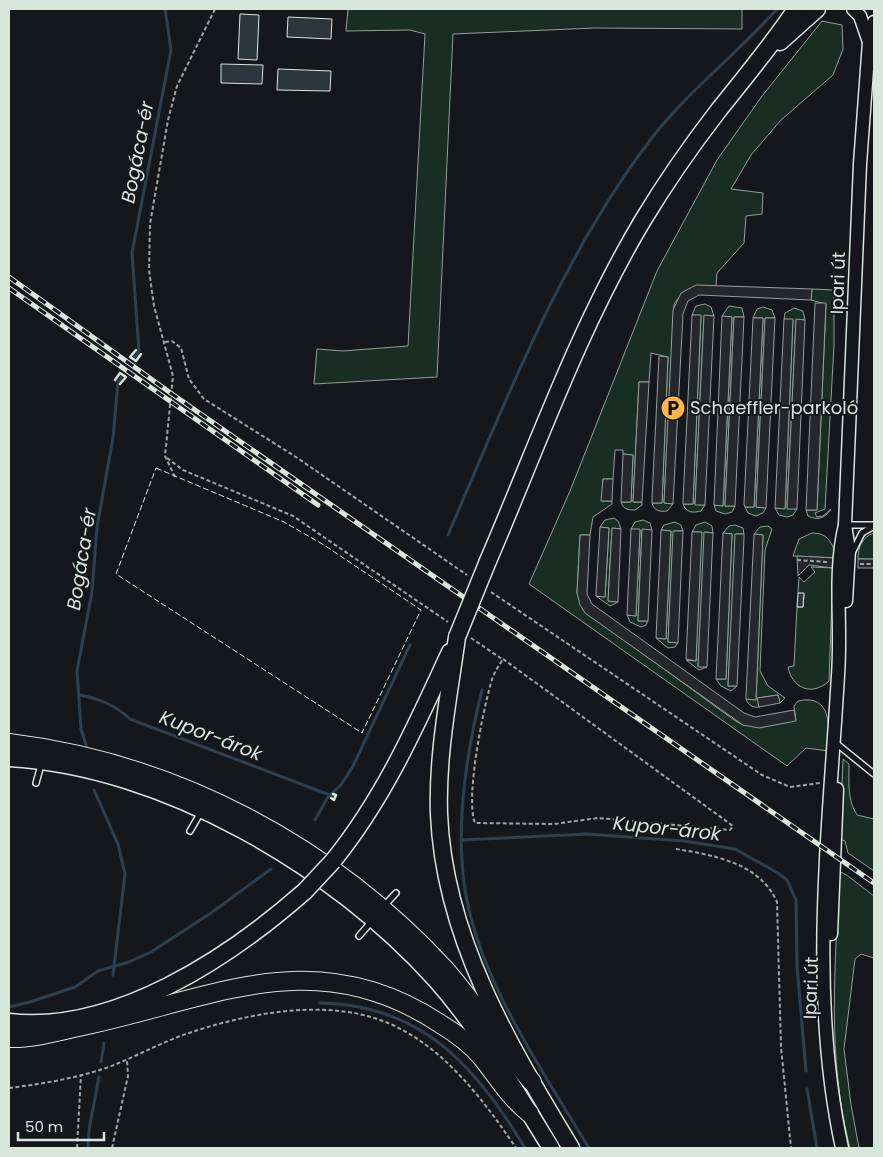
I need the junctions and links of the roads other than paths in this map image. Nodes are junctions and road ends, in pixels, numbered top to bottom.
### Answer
1 (796, 9) edge
2 (817, 9) edge
3 (853, 9) edge
4 (874, 22) edge
5 (869, 42) junction
6 (767, 52) junction
7 (845, 524) junction
8 (874, 526) edge
9 (848, 563) junction
10 (840, 643) junction
11 (451, 658) junction
12 (837, 697) junction
13 (9, 743) edge
14 (837, 744) junction
15 (9, 758) edge
16 (42, 762) junction
17 (874, 774) edge
18 (36, 783) dead end
19 (202, 810) junction
20 (190, 831) dead end
21 (396, 893) dead end
22 (377, 914) junction
23 (359, 936) dead end
24 (70, 1020) junction
25 (9, 1022) edge
26 (9, 1033) edge
27 (826, 1034) junction
28 (9, 1038) edge
29 (532, 1082) junction
30 (529, 1113) junction
31 (550, 1148) edge
32 (571, 1148) edge
33 (842, 1148) edge

1 - 6 main road
2 - 6 main road
3 - 5 street, Ipari út
4 - 5 street, Ipari út
5 - 7 street, Ipari út
6 - 11 main road, bridge
7 - 8 lane
7 - 9 street, Ipari út
7 - 10 street, Ipari út
8 - 9 lane
9 - 10 street, Ipari út
10 - 12 street, Ipari út
11 - 24 main road, bridge
11 - 29 main road
12 - 14 street, Ipari út
12 - 27 street, Ipari út
13 - 22 highway
14 - 17 lane
14 - 27 street, Ipari út
15 - 16 main road
16 - 18 lane
16 - 19 main road
19 - 20 lane
19 - 22 main road
21 - 22 lane
22 - 23 lane
22 - 29 highway
22 - 30 main road
24 - 25 main road
24 - 26 highway
27 - 33 street
28 - 30 highway
29 - 32 main road
30 - 31 main road

